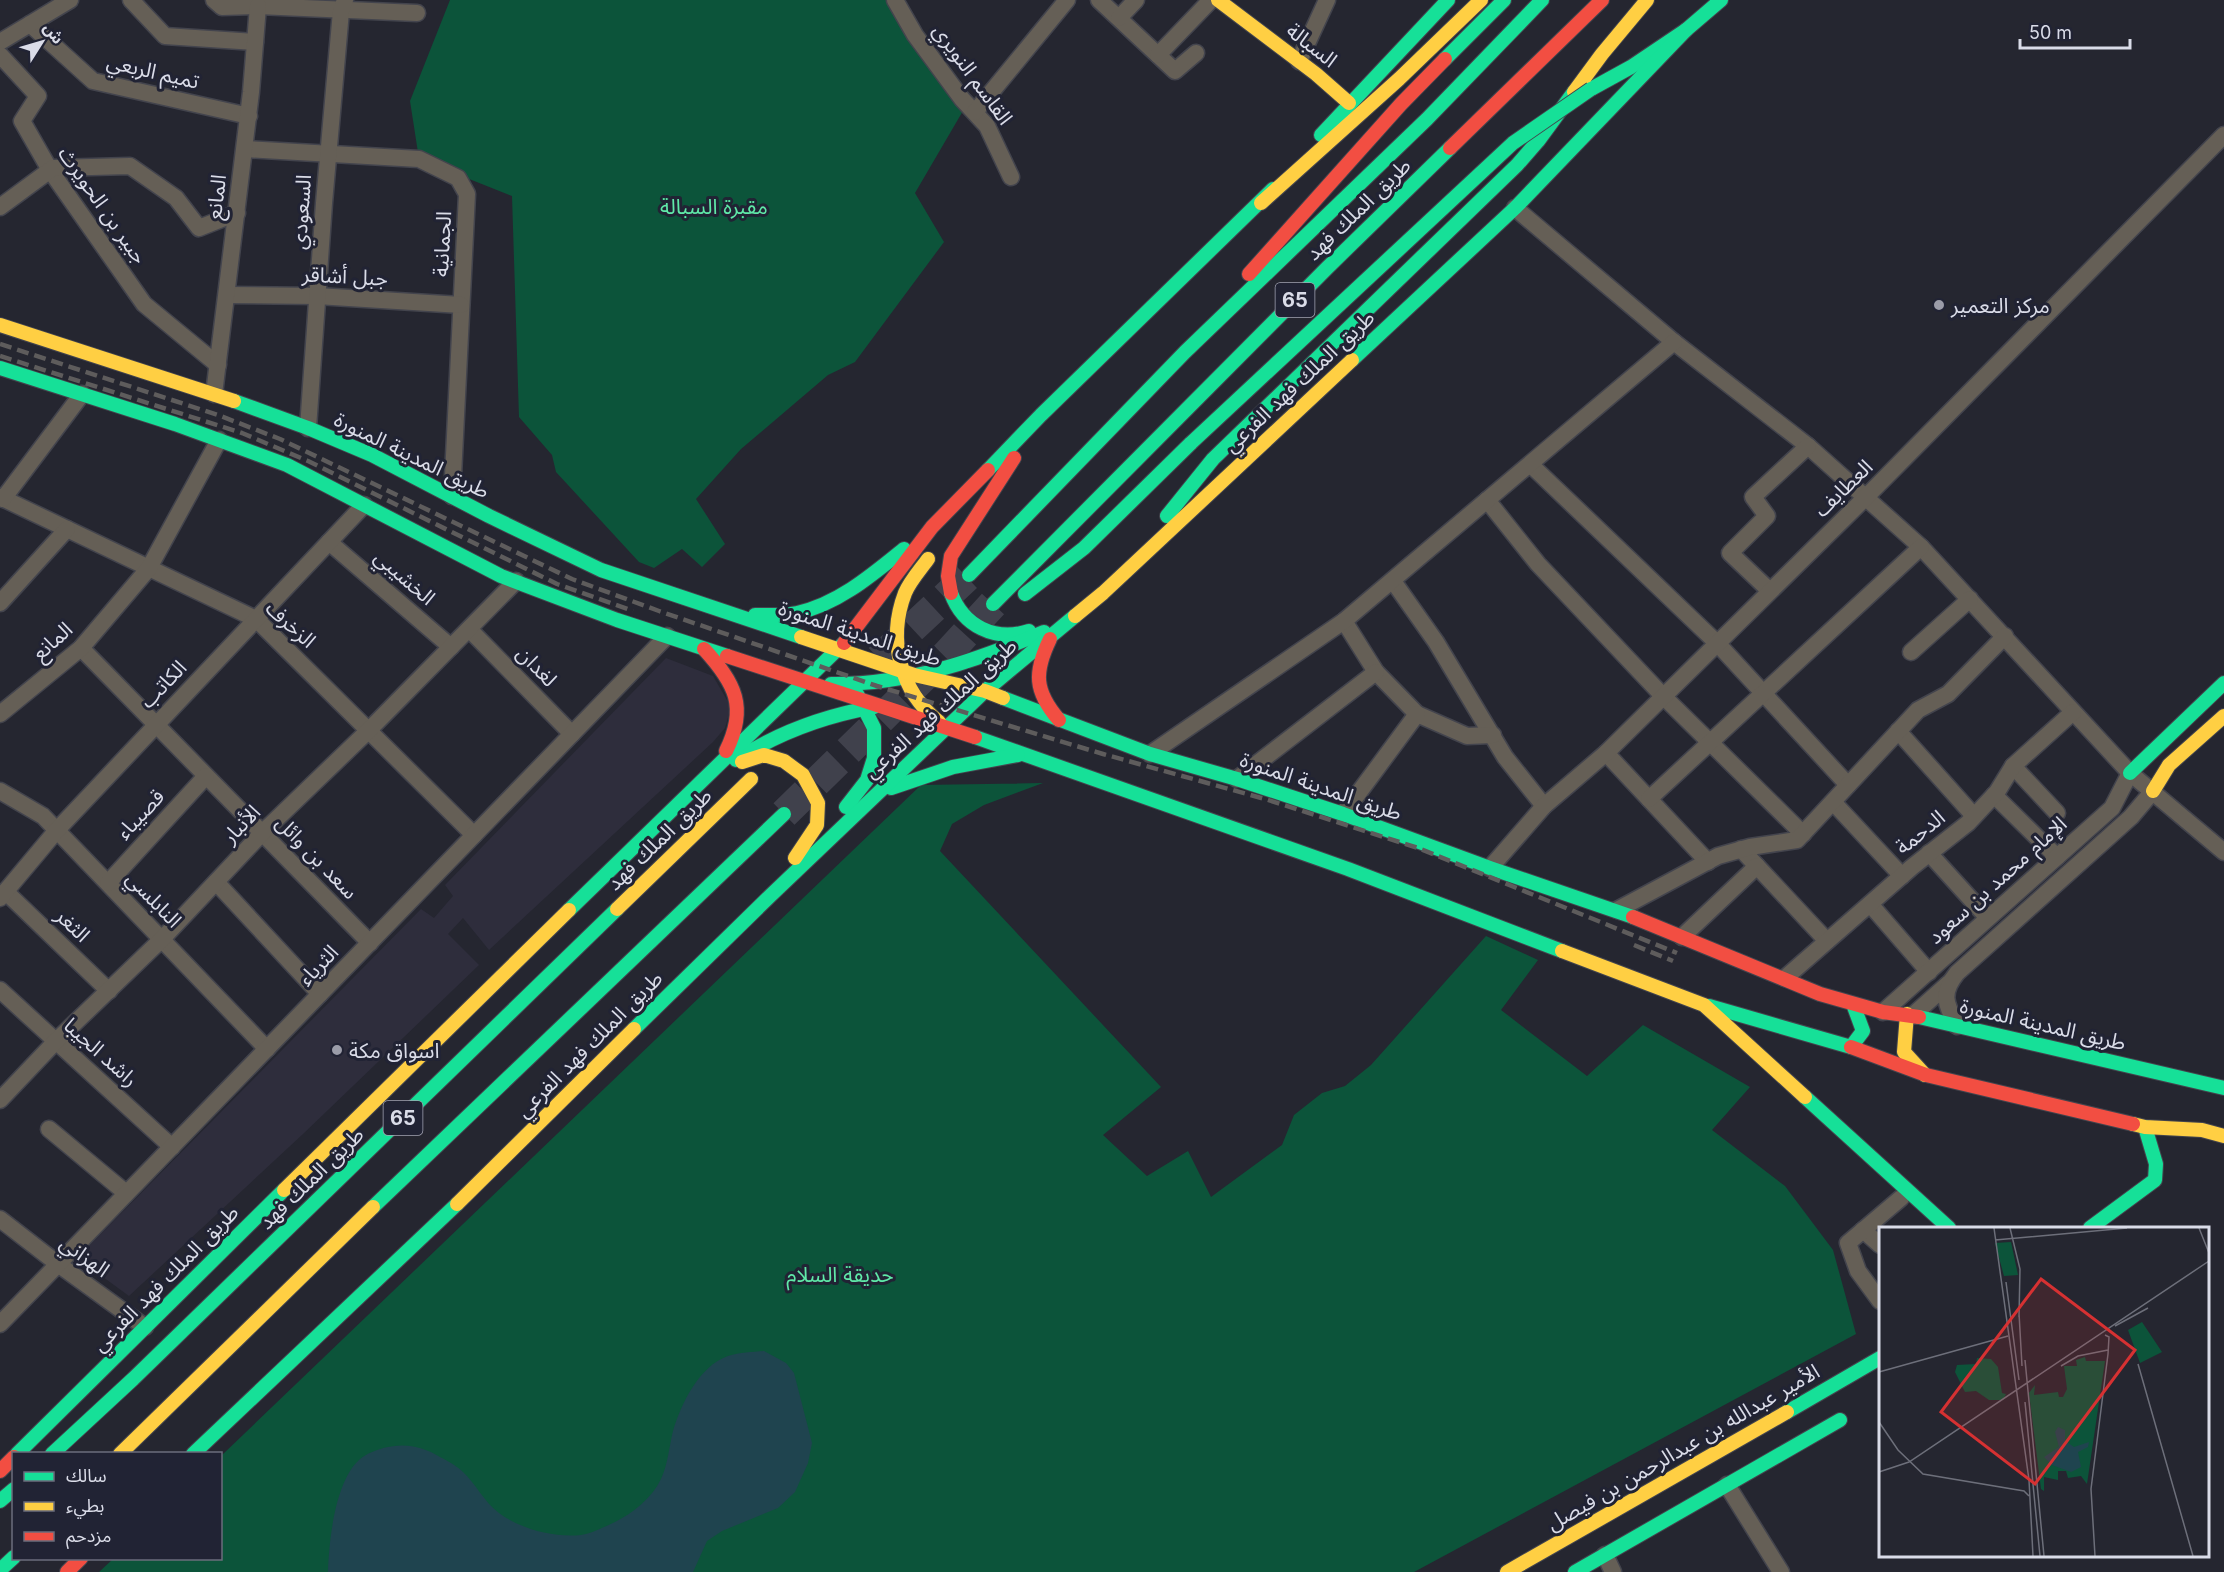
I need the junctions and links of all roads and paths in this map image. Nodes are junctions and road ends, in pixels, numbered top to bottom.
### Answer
1 (70, 0) edge
2 (131, 0) edge
3 (214, 0) edge
4 (895, 0) edge
5 (1067, 0) edge
6 (1099, 0) edge
7 (1136, 0) edge
8 (1327, 0) edge
9 (1448, 0) edge
10 (1480, 0) edge
11 (1504, 0) edge
12 (1542, 0) edge
13 (1602, 0) edge
14 (1647, 0) edge
15 (1721, 0) edge
16 (1219, 1) edge
17 (265, 4) edge
18 (343, 5) edge
19 (417, 13) dead end
20 (1119, 18) junction
21 (30, 24) junction
22 (1686, 30) junction
23 (0, 42) edge
24 (255, 42) junction
25 (1196, 53) dead end
26 (0, 55) edge
27 (1158, 55) junction
28 (1299, 61) junction
29 (1349, 103) junction
30 (975, 112) junction
31 (249, 116) junction
32 (2224, 135) edge
33 (244, 149) junction
34 (328, 154) junction
35 (51, 169) junction
36 (1011, 177) dead end
37 (1261, 203) junction
38 (0, 207) edge
39 (1515, 208) junction
40 (237, 213) junction
41 (226, 295) junction
42 (317, 296) junction
43 (461, 305) junction
44 (0, 325) edge
45 (1674, 342) junction
46 (1185, 352) junction
47 (218, 365) junction
48 (0, 368) edge
49 (81, 394) junction
50 (214, 394) junction
51 (1041, 415) junction
52 (308, 428) junction
53 (219, 440) junction
54 (1808, 446) junction
55 (1531, 465) junction
56 (452, 496) junction
57 (1866, 497) junction
58 (2, 498) edge
59 (1487, 500) junction
60 (364, 505) junction
61 (952, 525) dead end
62 (932, 527) junction
63 (67, 529) junction
64 (329, 542) junction
65 (937, 544) dead end
66 (1921, 547) junction
67 (149, 568) junction
68 (969, 575) tunnel mouth
69 (516, 581) junction
70 (1393, 581) junction
71 (1770, 591) junction
72 (1103, 594) junction
73 (1970, 599) junction
74 (0, 603) edge
75 (993, 604) tunnel mouth
76 (1011, 605) dead end
77 (732, 615) junction
78 (256, 619) junction
79 (1344, 621) junction
80 (469, 629) junction
81 (667, 636) junction
82 (1052, 636) junction
83 (2005, 636) junction
84 (1717, 643) junction
85 (451, 647) junction
86 (81, 648) junction
87 (704, 649) junction
88 (839, 650) junction
89 (1911, 652) dead end
90 (1376, 672) junction
91 (907, 675) junction
92 (804, 682) junction
93 (2224, 683) edge
94 (852, 686) junction
95 (984, 691) junction
96 (1763, 692) junction
97 (1664, 696) junction
98 (915, 700) junction
99 (868, 705) junction
100 (2073, 711) junction
101 (0, 714) edge
102 (1417, 714) junction
103 (2224, 716) edge
104 (1059, 720) junction
105 (156, 725) junction
106 (948, 727) junction
107 (369, 730) junction
108 (1899, 731) junction
109 (572, 734) junction
110 (1493, 735) junction
111 (1710, 742) junction
112 (1606, 753) junction
113 (1024, 754) junction
114 (1150, 754) junction
115 (720, 762) junction
116 (2013, 766) junction
117 (2130, 773) junction
118 (206, 776) junction
119 (750, 778) dead end
120 (1237, 779) junction
121 (1848, 785) junction
122 (0, 791) edge
123 (2153, 791) junction
124 (877, 794) junction
125 (1994, 795) junction
126 (1649, 799) junction
127 (679, 802) junction
128 (1833, 802) junction
129 (1544, 806) junction
130 (2056, 813) dead end
131 (784, 814) tunnel mouth
132 (1342, 814) junction
133 (1974, 816) junction
134 (57, 830) junction
135 (262, 833) junction
136 (1803, 834) junction
137 (474, 835) junction
138 (1741, 849) junction
139 (2224, 852) edge
140 (1929, 854) junction
141 (2057, 857) junction
142 (1708, 862) junction
143 (1757, 866) junction
144 (1490, 868) junction
145 (1902, 876) junction
146 (216, 882) junction
147 (108, 883) junction
148 (3, 895) edge
149 (770, 896) junction
150 (1870, 904) junction
151 (1617, 910) junction
152 (1988, 917) junction
153 (1682, 937) junction
154 (162, 939) junction
155 (1827, 941) junction
156 (369, 943) junction
157 (1929, 972) junction
158 (1785, 978) junction
159 (1949, 983) junction
160 (0, 990) edge
161 (109, 991) junction
162 (320, 994) junction
163 (1853, 1004) junction
164 (1704, 1005) junction
165 (1883, 1012) junction
166 (1909, 1015) junction
167 (1957, 1026) junction
168 (56, 1041) junction
169 (1851, 1047) junction
170 (267, 1049) junction
171 (1926, 1075) junction
172 (2224, 1088) edge
173 (0, 1100) edge
174 (2145, 1127) junction
175 (49, 1129) dead end
176 (2224, 1136) edge
177 (172, 1147) junction
178 (126, 1193) junction
179 (1901, 1198) dead end
180 (3, 1226) edge
181 (1948, 1227) edge
182 (2091, 1227) edge
183 (1863, 1230) junction
184 (1879, 1243) edge
185 (58, 1264) junction
186 (1879, 1298) edge
187 (0, 1323) edge
188 (145, 1327) junction
189 (1879, 1359) edge
190 (1840, 1420) dead end
191 (19, 1452) edge
192 (54, 1452) edge
193 (122, 1452) edge
194 (195, 1452) edge
195 (12, 1459) edge
196 (0, 1471) edge
197 (1726, 1485) junction
198 (12, 1491) edge
199 (0, 1502) edge
200 (1605, 1555) junction
201 (12, 1559) edge
202 (79, 1560) edge
203 (0, 1570) edge
204 (67, 1572) edge
205 (1507, 1572) edge
206 (1575, 1572) edge
207 (1613, 1572) edge
208 (1781, 1572) edge

1 - 21 street
2 - 24 street
3 - 17 street
4 - 30 street, القاسم النويري
5 - 30 street
6 - 20 street
7 - 20 street
8 - 28 street
9 - 29 main road, طريق الملك فهد الفرعي
10 - 37 main road
11 - 46 main road
12 - 46 main road, طريق الملك فهد / 65
13 - 75 main road, طريق الملك فهد / 65
14 - 72 main road
15 - 22 main road, طريق الملك فهد الفرعي
16 - 27 street
16 - 28 main road, السبالة
17 - 18 street
17 - 24 street, المانع
18 - 19 street
18 - 34 street, السعودي
20 - 27 street
21 - 23 street
21 - 31 street, تميم الربعي
22 - 39 main road, طريق الملك فهد الفرعي
22 - 76 main road, bridge
24 - 31 street, المانع
25 - 27 street
26 - 35 street, جبير بن الحويرث
28 - 29 main road, السبالة
29 - 37 main road, طريق الملك فهد الفرعي
30 - 36 street, القاسم النويري
31 - 33 street, المانع
32 - 57 street, العطايف
33 - 34 street, الجمانية
33 - 40 street, المانع
34 - 42 street, السعودي
34 - 43 street, الجمانية
35 - 38 street
35 - 40 street
35 - 47 street, جبير بن الحويرث
37 - 51 main road, طريق الملك فهد الفرعي
39 - 45 street
39 - 72 main road, طريق الملك فهد الفرعي
40 - 41 street, المانع
41 - 42 street, جبل أشاقر
41 - 47 street, المانع
42 - 43 street, جبل أشاقر
42 - 52 street, السعودي
43 - 56 street, الجمانية
44 - 50 main road, طريق المدينة المنورة
45 - 54 street
45 - 55 street
46 - 68 main road, طريق الملك فهد / 65
47 - 50 street, المانع
48 - 49 main road
49 - 53 main road
49 - 58 street
50 - 52 main road, طريق المدينة المنورة
51 - 61 main road
51 - 62 main road, طريق الملك فهد الفرعي
51 - 72 main road
52 - 56 main road, طريق المدينة المنورة
53 - 60 main road
53 - 67 street, المانع
54 - 57 street
54 - 71 street
55 - 59 street
55 - 84 street
56 - 77 main road, طريق المدينة المنورة
57 - 66 street
57 - 71 street, العطايف
58 - 63 street, الزخرف
59 - 70 street
59 - 97 street
60 - 64 street, الكاتب
60 - 69 main road
62 - 77 main road
62 - 88 main road, طريق الملك فهد الفرعي
63 - 67 street, الزخرف
63 - 74 street
64 - 78 street, الكاتب
64 - 85 street, الخشيبي
65 - 91 main road
66 - 73 street
66 - 96 street
67 - 78 street, الزخرف
67 - 86 street, المانع
69 - 80 street, الأنبار
69 - 81 main road
70 - 79 street
70 - 110 street
71 - 84 street, العطايف
72 - 82 main road, طريق الملك فهد الفرعي
72 - 91 main road
73 - 83 street
73 - 89 street
77 - 88 main road, طريق المدينة المنورة
78 - 105 street, الكاتب
78 - 107 street, الزخرف
79 - 90 street
79 - 114 street
80 - 85 street, الأنبار
80 - 109 street, لغدان
81 - 87 main road
81 - 109 street, الثرياء
82 - 95 main road, طريق الملك فهد الفرعي
82 - 104 main road
83 - 100 street
83 - 108 street
84 - 96 street
84 - 97 street, العطايف
85 - 107 street, الأنبار
86 - 101 street, المانع
86 - 105 street, سعد بن وائل
87 - 92 main road
87 - 115 main road
88 - 91 main road, طريق المدينة المنورة
88 - 92 main road, طريق الملك فهد الفرعي
88 - 94 main road
90 - 102 street
90 - 120 street
91 - 94 main road
91 - 95 main road, طريق المدينة المنورة
91 - 98 main road
92 - 94 main road
92 - 99 main road
92 - 115 main road, طريق الملك فهد الفرعي
93 - 117 main road
94 - 99 main road
95 - 98 main road
95 - 104 main road, طريق المدينة المنورة
95 - 106 main road, طريق الملك فهد الفرعي
96 - 111 street
96 - 121 street
97 - 111 street
97 - 112 street, العطايف
98 - 99 main road
98 - 106 main road
99 - 106 main road
99 - 127 main road
99 - 149 main road
100 - 116 street, الدحمة
100 - 117 street
102 - 110 street
102 - 132 street
103 - 123 main road
104 - 114 main road, طريق المدينة المنورة
105 - 118 street, سعد بن وائل
105 - 134 street, الكاتب
106 - 113 main road
106 - 124 main road, طريق الملك فهد الفرعي
107 - 135 street, الأنبار
107 - 137 street, الزخرف
108 - 121 street
108 - 133 street
109 - 137 street, الثرياء
110 - 129 street
111 - 126 street
111 - 136 street
112 - 126 street
112 - 129 street, العطايف
113 - 124 main road
113 - 164 main road
114 - 120 main road, طريق المدينة المنورة
115 - 127 main road, طريق الملك فهد الفرعي
116 - 125 street, الدحمة
116 - 130 street
117 - 123 street
117 - 141 street, الإمام محمد بن سعود
118 - 135 street, سعد بن وائل
118 - 147 street, قصيباء
119 - 192 main road, طريق الملك فهد / 65
120 - 132 main road, طريق المدينة المنورة
121 - 128 street
122 - 134 street, النابلسي
123 - 139 street
123 - 159 street, الإمام محمد بن سعود
124 - 149 main road, طريق الملك فهد الفرعي
125 - 133 street, الدحمة
125 - 141 street
126 - 142 street
127 - 149 main road
127 - 188 main road, طريق الملك فهد الفرعي
128 - 136 street
128 - 145 street
129 - 144 street, العطايف
131 - 193 main road, 65
132 - 144 main road, طريق المدينة المنورة
133 - 140 street, الدحمة
134 - 147 street, النابلسي
134 - 148 street, الكاتب
135 - 146 street, الأنبار
135 - 156 street, سعد بن وائل
136 - 138 street
137 - 156 street, الثرياء
138 - 142 street
138 - 143 street
140 - 145 street, الدحمة
140 - 152 street
141 - 152 street, الإمام محمد بن سعود
142 - 151 street
143 - 153 street
143 - 155 street
144 - 151 main road, طريق المدينة المنورة
145 - 150 street, الدحمة
146 - 154 street, الأنبار
146 - 162 street
147 - 154 street, النابلسي
148 - 161 street, الثغر
149 - 194 main road, طريق الملك فهد الفرعي
150 - 155 street, الدحمة
150 - 157 street
151 - 153 main road, طريق المدينة المنورة
152 - 157 street, الإمام محمد بن سعود
153 - 158 main road, طريق المدينة المنورة
154 - 161 street, الأنبار
154 - 170 street, النابلسي
155 - 158 street, الدحمة
156 - 162 street, الثرياء
157 - 165 street, الإمام محمد بن سعود
158 - 163 main road, طريق المدينة المنورة
159 - 166 street, الإمام محمد بن سعود
159 - 167 street
160 - 168 street, راشد الجيبا
161 - 168 street, الأنبار
162 - 170 street, الثرياء
163 - 165 main road, طريق المدينة المنورة
163 - 169 main road
164 - 169 main road
164 - 181 main road
165 - 166 main road, طريق المدينة المنورة
166 - 167 main road, طريق المدينة المنورة
166 - 171 main road
167 - 172 main road, طريق المدينة المنورة
168 - 173 street, الأنبار
168 - 177 street, راشد الجيبا
169 - 171 main road
170 - 177 street, الثرياء
171 - 174 main road
174 - 176 main road
174 - 182 main road
175 - 178 street
177 - 178 street, الثرياء
178 - 185 street, الثرياء
179 - 183 street
180 - 185 street, الهزاني
183 - 184 street
183 - 186 street
185 - 187 street, الثرياء
185 - 188 street, الهزاني
188 - 191 main road, طريق الملك فهد الفرعي
189 - 205 main road, الأمير عبدالله بن عبدالرحمن بن فيصل
190 - 197 main road
195 - 196 main road
197 - 200 main road
197 - 208 street
198 - 199 main road
200 - 206 main road
200 - 207 street
201 - 203 main road
202 - 204 main road

